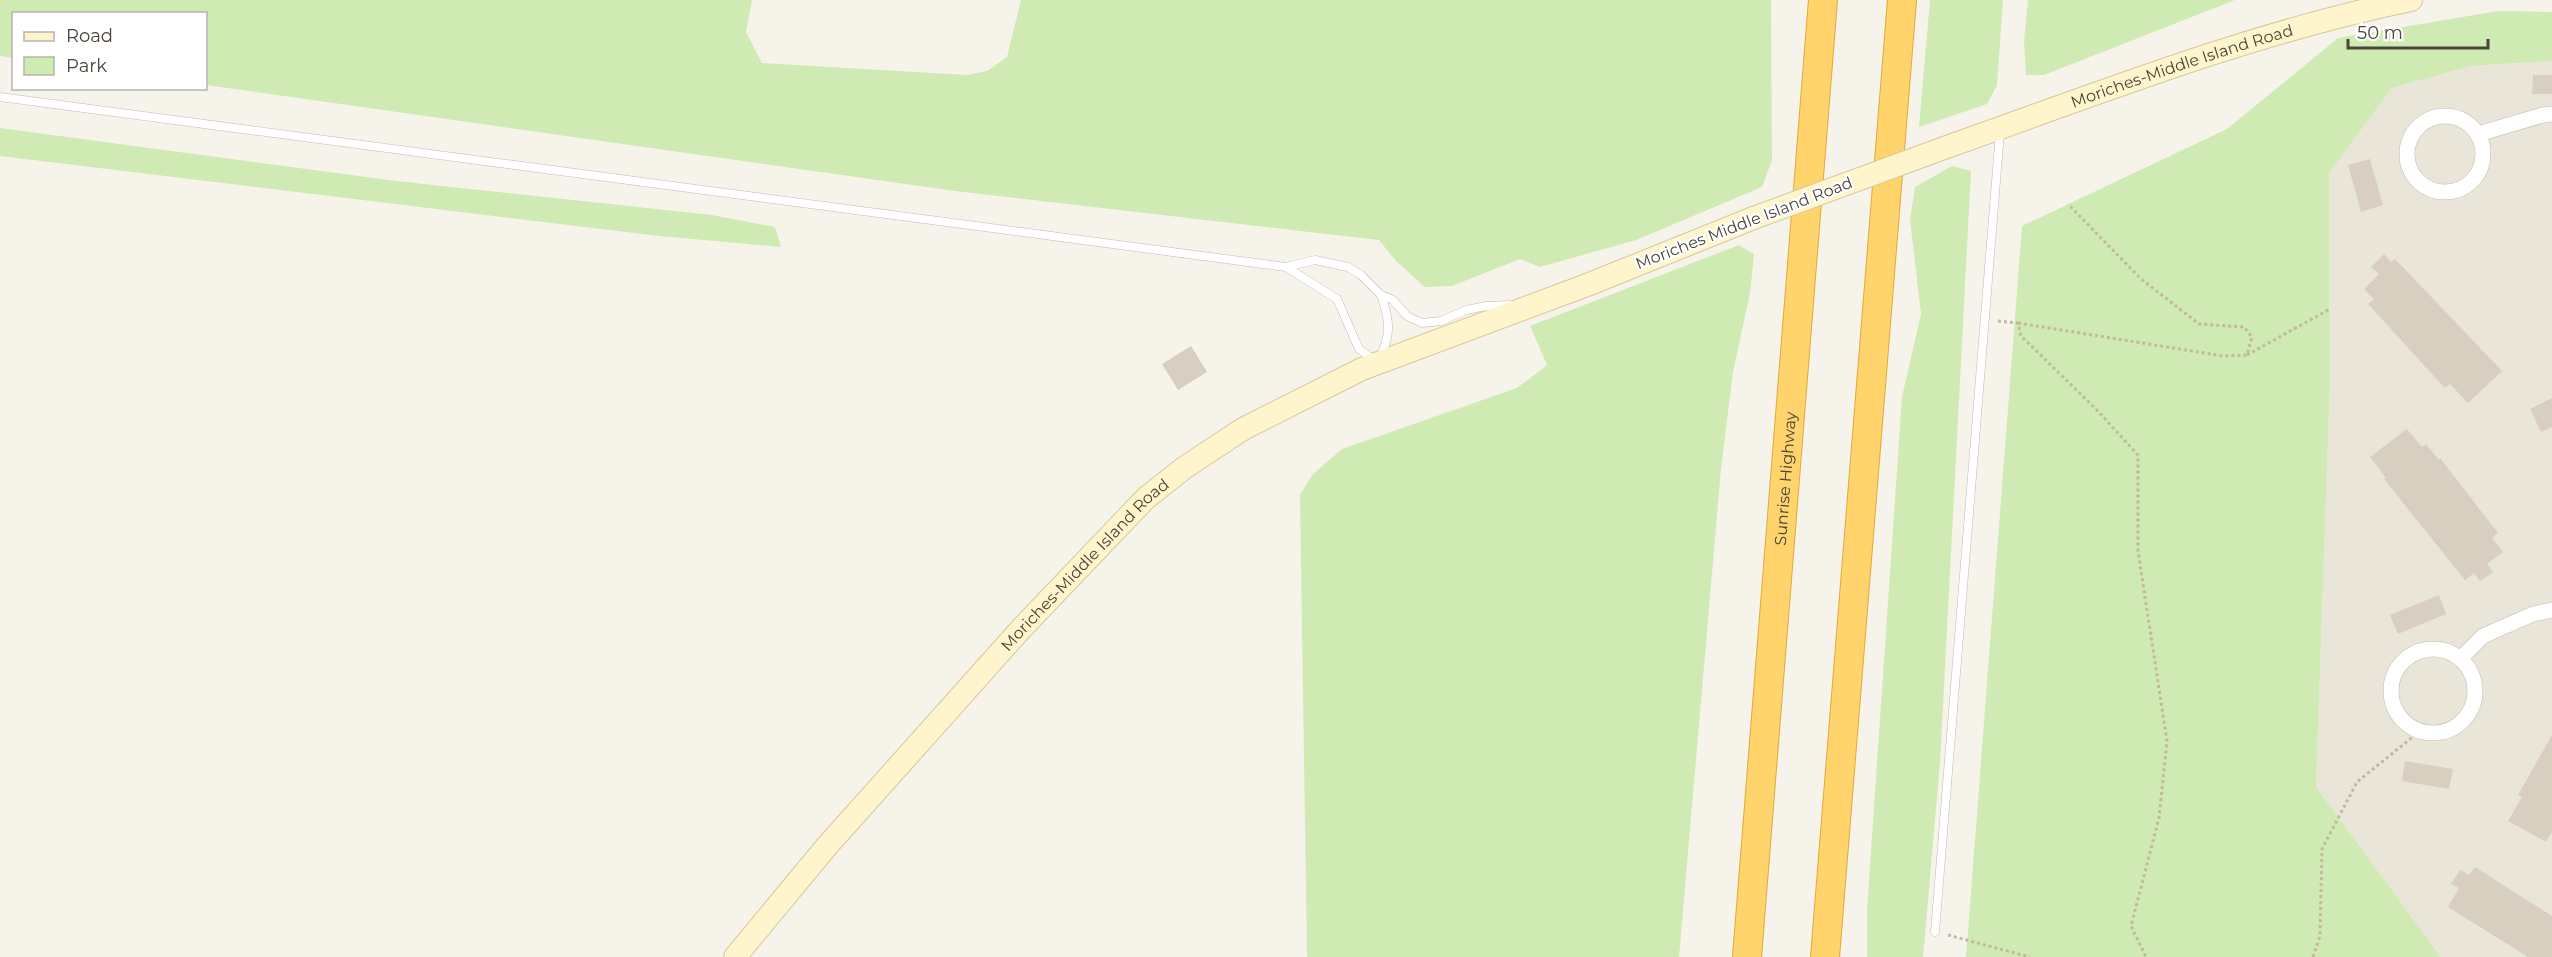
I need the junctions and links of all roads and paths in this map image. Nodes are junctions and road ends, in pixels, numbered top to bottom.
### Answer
1 (1823, 0) edge
2 (1902, 0) edge
3 (2411, 0) edge
4 (0, 97) edge
5 (2552, 114) edge
6 (2000, 127) junction
7 (2478, 134) junction
8 (1955, 144) joint
9 (2068, 204) dead end
10 (1286, 267) junction
11 (1381, 295) junction
12 (1534, 304) junction
13 (2330, 309) dead end
14 (1985, 319) junction
15 (2018, 323) junction
16 (2247, 355) junction
17 (1378, 363) junction
18 (2552, 610) edge
19 (2460, 659) junction
20 (2420, 731) junction
21 (1935, 932) joint
22 (735, 957) edge
23 (1747, 957) edge
24 (1825, 957) edge
25 (2030, 957) edge
26 (2146, 957) edge
27 (2313, 957) edge

1 - 23 highway, Sunrise Highway
2 - 24 highway
3 - 6 main road, Moriches-Middle Island Road
4 - 10 lane
5 - 7 street
6 - 8 main road, Moriches-Middle Island Road
6 - 14 lane
7 - 7 street
8 - 12 main road, Moriches Middle Island Road, bridge
9 - 16 path
10 - 11 lane
10 - 17 lane
11 - 12 lane
11 - 17 lane
12 - 17 main road, Moriches-Middle Island Road
13 - 16 path
14 - 15 path
14 - 21 lane
15 - 16 path
15 - 26 path
17 - 22 main road, Moriches-Middle Island Road
18 - 19 street
19 - 20 street
19 - 20 street
20 - 27 path
21 - 25 path

